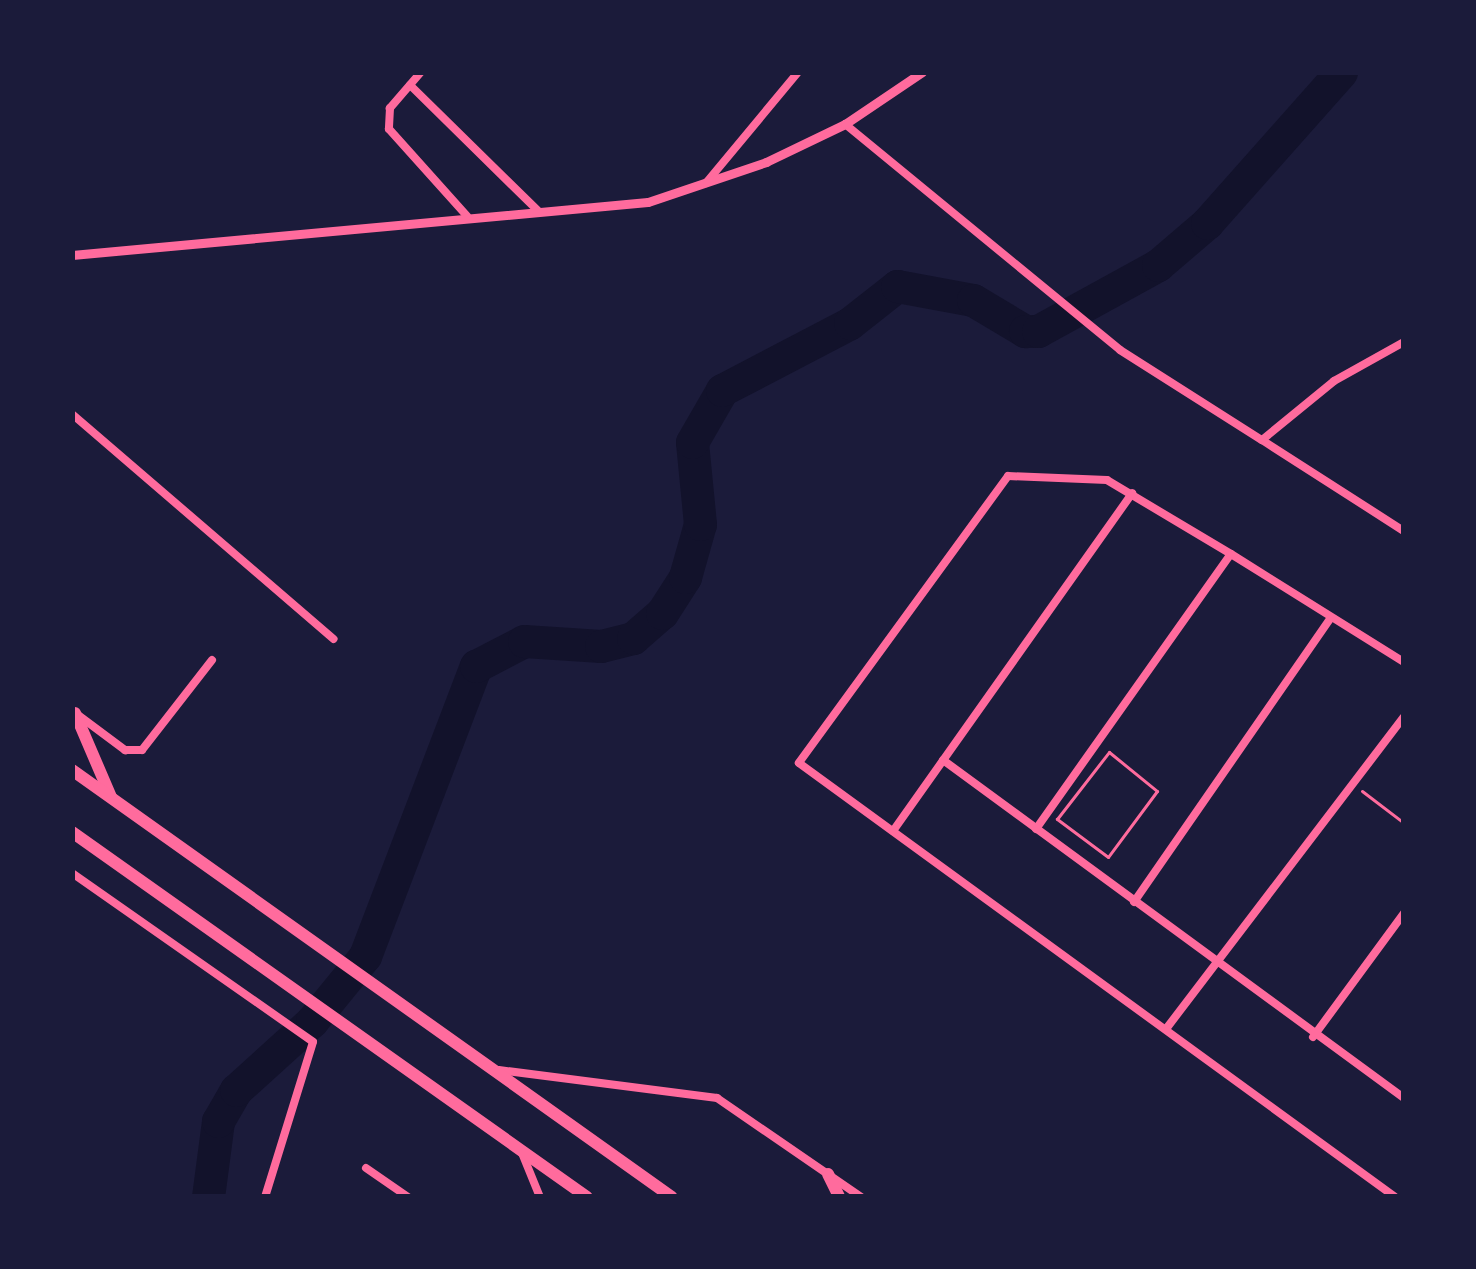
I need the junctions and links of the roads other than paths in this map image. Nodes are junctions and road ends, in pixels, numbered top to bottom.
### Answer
1 (421, 72) edge
2 (799, 72) edge
3 (922, 72) edge
4 (410, 85) junction
5 (845, 124) junction
6 (701, 188) junction
7 (539, 212) junction
8 (467, 216) junction
9 (72, 255) edge
10 (1404, 341) edge
11 (72, 414) edge
12 (1262, 440) junction
13 (1132, 493) junction
14 (1404, 531) edge
15 (1232, 554) junction
16 (1330, 617) junction
17 (334, 639) dead end
18 (212, 660) dead end
19 (1404, 662) edge
20 (74, 712) edge
21 (1404, 717) edge
22 (943, 760) junction
23 (72, 770) edge
24 (112, 798) junction
25 (1036, 829) junction
26 (893, 831) junction
27 (72, 832) edge
28 (72, 873) edge
29 (1134, 902) junction
30 (1404, 913) edge
31 (1215, 964) junction
32 (1166, 1029) junction
33 (1313, 1037) junction
34 (491, 1069) junction
35 (1404, 1098) edge
36 (521, 1152) junction
37 (366, 1168) dead end
38 (828, 1174) junction
39 (265, 1197) edge
40 (408, 1197) edge
41 (540, 1197) edge
42 (587, 1197) edge
43 (672, 1197) edge
44 (839, 1197) edge
45 (861, 1197) edge
46 (1396, 1197) edge

1 - 4 street
2 - 6 street
3 - 5 street
4 - 7 street
4 - 8 street
5 - 6 street
5 - 12 street
6 - 7 street
7 - 8 street
8 - 9 street
10 - 12 street
11 - 17 street
12 - 14 street
13 - 15 street
13 - 22 street
13 - 26 street
15 - 16 street
15 - 25 street
16 - 19 street
16 - 29 street
18 - 20 street
20 - 24 main road
21 - 31 street
22 - 25 street
22 - 26 street
23 - 24 main road
24 - 34 main road
25 - 29 street
26 - 32 street
27 - 36 main road
28 - 39 street
29 - 31 street
30 - 33 street
31 - 32 street
31 - 33 street
32 - 46 street
33 - 35 street
34 - 38 street
34 - 43 main road
36 - 41 street
36 - 42 main road
37 - 40 street
38 - 44 main road
38 - 45 street

